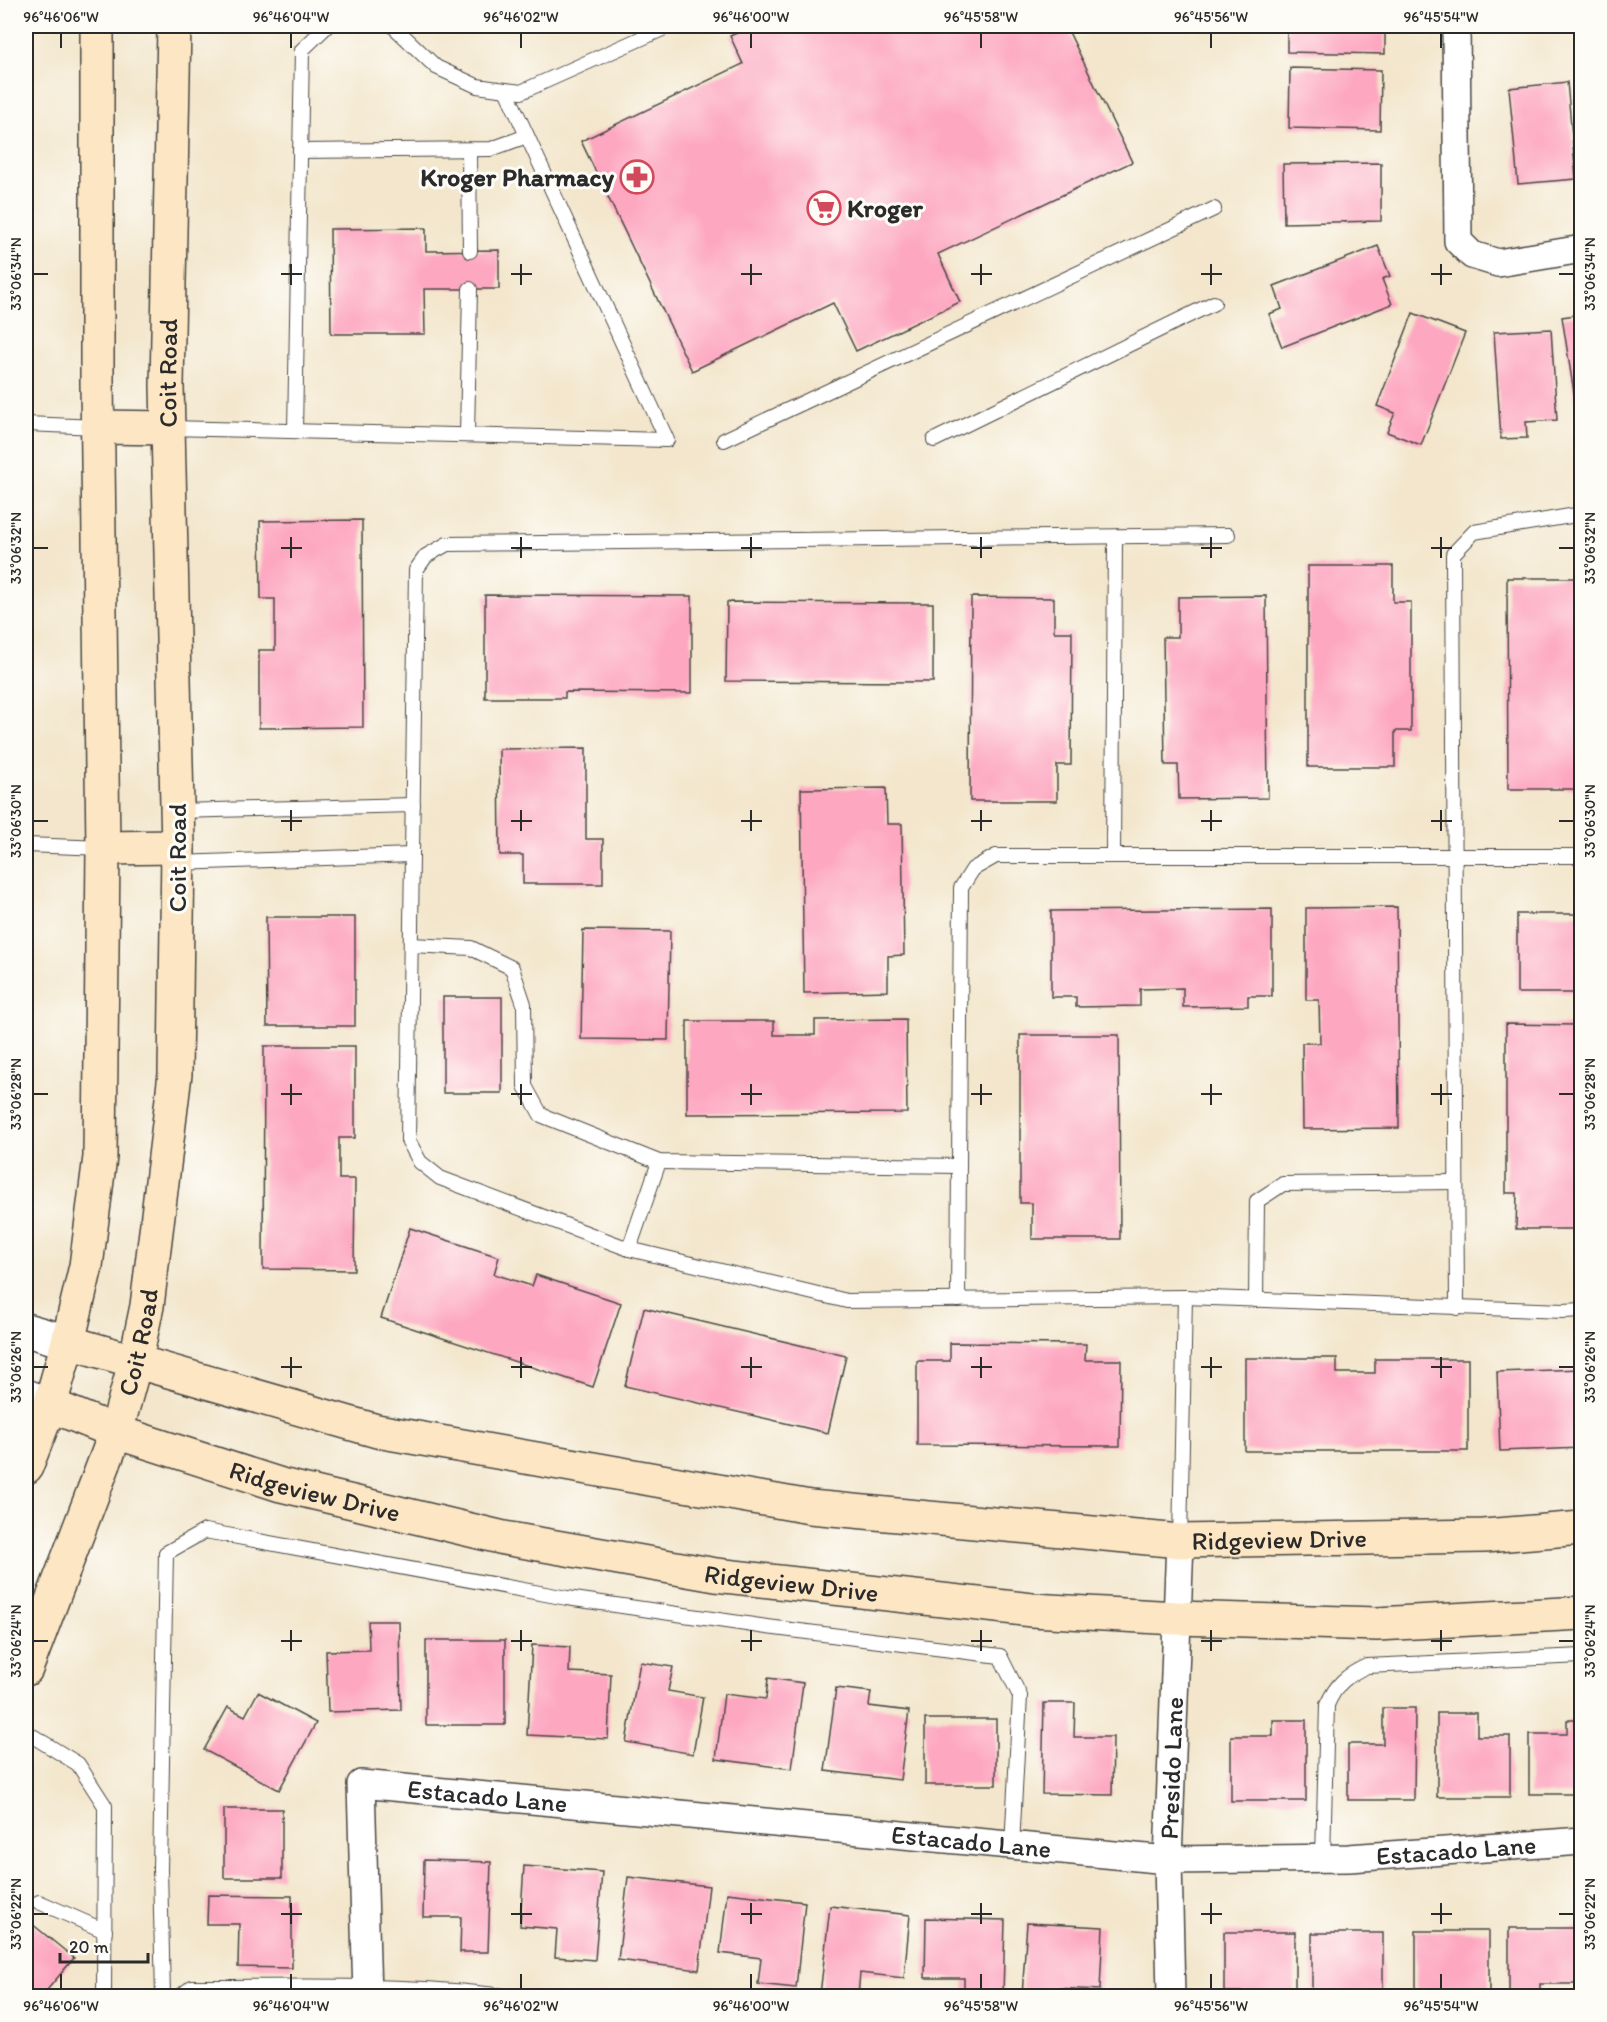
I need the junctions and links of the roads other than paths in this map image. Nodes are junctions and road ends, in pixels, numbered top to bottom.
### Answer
1 (97, 26) edge
2 (174, 26) edge
3 (327, 26) edge
4 (393, 26) edge
5 (669, 26) edge
6 (1456, 26) edge
7 (506, 90) junction
8 (527, 136) junction
9 (469, 150) junction
10 (300, 151) junction
11 (1214, 208) dead end
12 (1581, 249) edge
13 (470, 251) dead end
14 (470, 289) dead end
15 (1214, 303) dead end
16 (26, 424) edge
17 (98, 428) junction
18 (169, 428) junction
19 (295, 431) junction
20 (467, 435) junction
21 (724, 440) dead end
22 (934, 440) dead end
23 (1581, 514) edge
24 (1228, 535) dead end
25 (1115, 537) junction
26 (412, 805) junction
27 (177, 811) junction
28 (26, 845) edge
29 (103, 848) junction
30 (178, 855) junction
31 (412, 855) junction
32 (1113, 856) junction
33 (1454, 856) junction
34 (1581, 856) edge
35 (411, 945) junction
36 (659, 1162) junction
37 (959, 1166) junction
38 (1456, 1182) junction
39 (629, 1250) junction
40 (1185, 1297) junction
41 (958, 1300) junction
42 (1256, 1300) junction
43 (1457, 1308) junction
44 (1581, 1310) edge
45 (26, 1330) edge
46 (68, 1342) junction
47 (135, 1363) junction
48 (38, 1400) edge
49 (116, 1432) junction
50 (26, 1467) edge
51 (1581, 1528) edge
52 (1180, 1541) junction
53 (1581, 1613) edge
54 (1177, 1618) junction
55 (1581, 1656) edge
56 (26, 1669) edge
57 (26, 1732) edge
58 (1581, 1841) edge
59 (1012, 1846) junction
60 (1323, 1858) junction
61 (1168, 1860) junction
62 (39, 1902) dead end
63 (105, 1931) junction
64 (367, 1992) edge
65 (104, 1996) edge
66 (163, 1996) edge
67 (181, 1996) edge
68 (505, 1996) edge
69 (1171, 1996) edge

1 - 17 main road
2 - 18 main road, Coit Road
3 - 10 lane
4 - 7 lane
5 - 7 lane
6 - 12 street
7 - 8 lane
8 - 9 lane
8 - 20 lane
9 - 10 lane
9 - 13 lane
10 - 19 lane
11 - 21 lane
14 - 20 lane
15 - 22 lane
16 - 17 lane
17 - 18 main road
17 - 29 main road
18 - 19 lane
18 - 27 main road, Coit Road
19 - 20 lane
23 - 33 lane
24 - 25 lane
25 - 26 lane
25 - 32 lane
26 - 27 lane
26 - 31 lane
27 - 30 main road, Coit Road
28 - 29 lane
29 - 30 main road
29 - 46 main road
30 - 31 lane
30 - 47 main road, Coit Road
31 - 35 lane
32 - 33 lane
32 - 37 lane
33 - 34 lane
33 - 38 lane
35 - 36 lane
35 - 39 lane
36 - 37 lane
36 - 39 lane
37 - 41 lane
38 - 42 lane
38 - 43 lane
39 - 41 lane
40 - 41 lane
40 - 42 lane
40 - 52 lane
42 - 43 lane
43 - 44 lane
45 - 46 street, Ridgeview Drive
46 - 47 main road, Ridgeview Drive
46 - 48 main road
47 - 49 main road, Coit Road
47 - 52 main road, Ridgeview Drive
48 - 49 main road, Ridgeview Drive
48 - 50 main road
49 - 54 main road, Ridgeview Drive
49 - 56 main road, Coit Road
51 - 52 main road, Ridgeview Drive
52 - 54 street, Presido Lane
53 - 54 main road, Ridgeview Drive
54 - 61 street, Presido Lane
55 - 60 lane
57 - 63 lane
58 - 60 street, Estacado Lane
59 - 61 street, Estacado Lane
59 - 64 street, Estacado Lane
59 - 66 lane
60 - 61 street, Estacado Lane
61 - 69 street, Presido Lane
62 - 63 lane
63 - 65 lane
64 - 67 lane
64 - 68 lane

